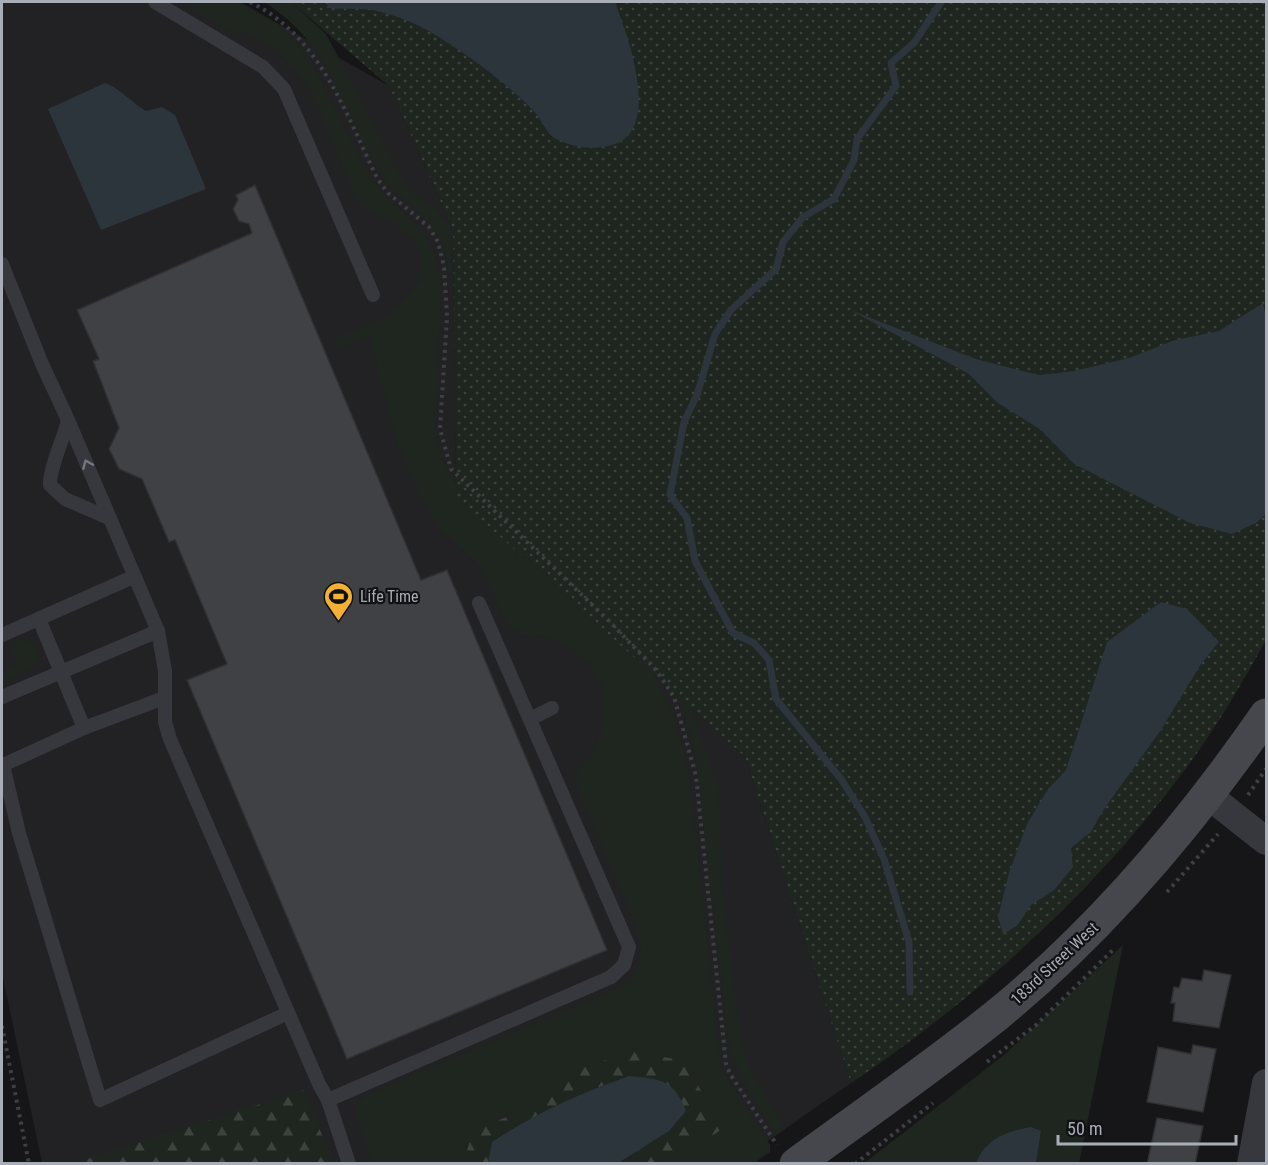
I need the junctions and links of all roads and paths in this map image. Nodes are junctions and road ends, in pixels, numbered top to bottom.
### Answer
1 (155, 2) edge
2 (250, 2) edge
3 (2, 264) edge
4 (373, 295) dead end
5 (68, 420) junction
6 (109, 518) junction
7 (133, 577) junction
8 (479, 603) dead end
9 (39, 619) junction
10 (158, 631) junction
11 (2, 635) edge
12 (61, 672) junction
13 (2, 697) edge
14 (164, 698) junction
15 (552, 708) dead end
16 (1266, 715) edge
17 (530, 719) junction
18 (84, 728) junction
19 (1209, 796) junction
20 (1266, 841) edge
21 (288, 1013) junction
22 (2, 1026) edge
23 (1266, 1083) edge
24 (328, 1100) junction
25 (789, 1159) edge
26 (29, 1164) edge
27 (349, 1164) edge
28 (1251, 1164) edge

1 - 4 lane
2 - 25 path
3 - 5 lane
6 -> 5 lane
5 - 6 lane
6 - 7 lane
7 - 9 lane
7 - 10 lane
8 - 17 lane
9 - 11 lane
9 - 12 lane
10 - 12 lane
10 - 14 lane
12 - 13 lane
12 - 18 lane
14 - 18 lane
14 - 21 lane
15 - 17 lane
16 - 19 street, 183rd Street West
17 - 24 lane
18 - 21 lane
19 - 20 street
19 - 25 street, 183rd Street West
21 - 24 lane
22 - 26 path
23 - 28 street
24 - 27 lane

